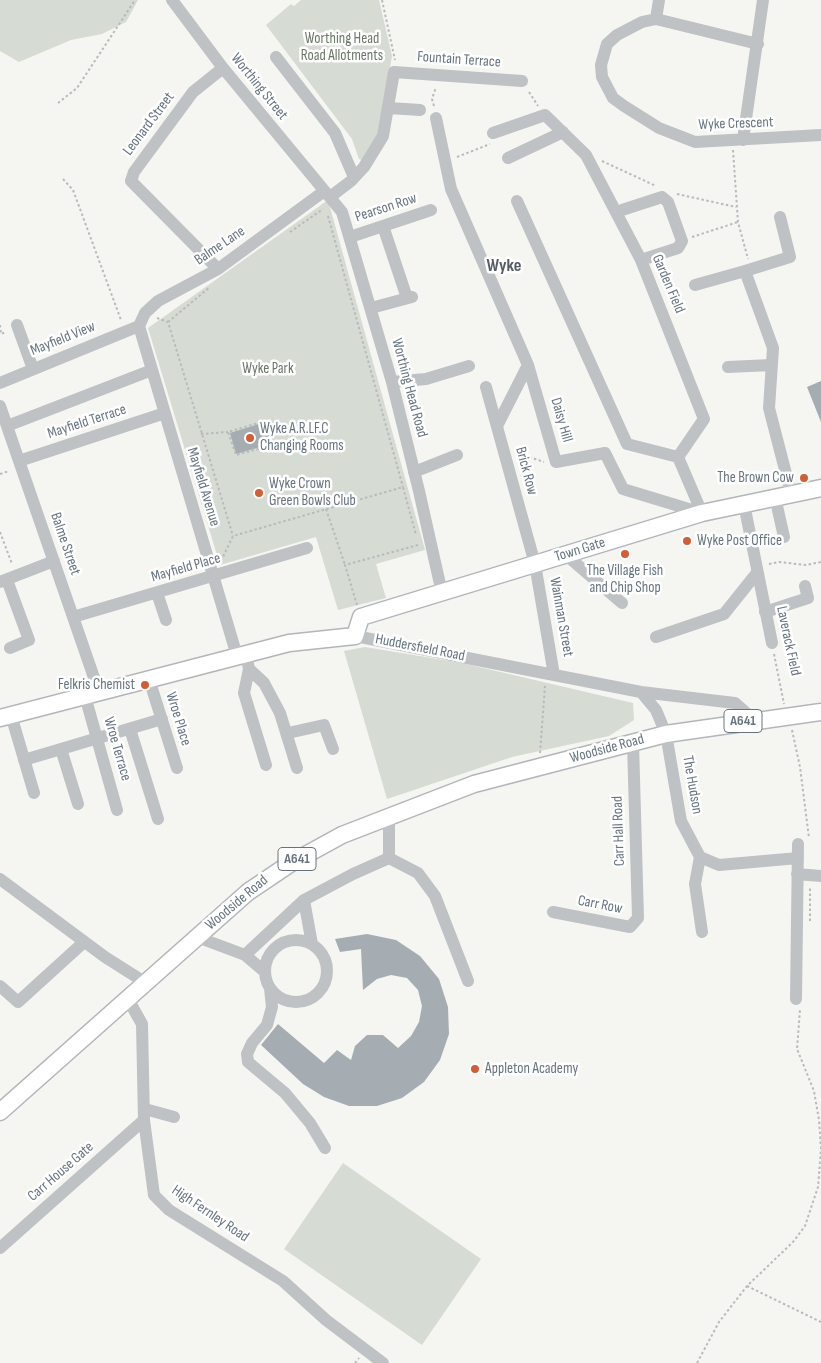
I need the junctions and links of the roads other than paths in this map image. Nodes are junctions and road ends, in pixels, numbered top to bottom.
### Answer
1 (172, 0) edge
2 (658, 0) edge
3 (763, 0) edge
4 (656, 19) junction
5 (758, 44) junction
6 (276, 57) dead end
7 (223, 68) junction
8 (522, 81) road end
9 (389, 108) junction
10 (420, 110) dead end
11 (436, 118) road end
12 (563, 132) junction
13 (493, 133) road end
14 (821, 135) edge
15 (738, 140) junction
16 (508, 158) dead end
17 (354, 177) junction
18 (327, 194) junction
19 (517, 200) dead end
20 (431, 210) dead end
21 (622, 210) dead end
22 (780, 217) dead end
23 (383, 226) junction
24 (350, 237) junction
25 (641, 260) junction
26 (218, 270) junction
27 (749, 270) junction
28 (695, 285) dead end
29 (371, 308) junction
30 (17, 325) dead end
31 (139, 326) junction
32 (528, 365) junction
33 (772, 365) junction
34 (469, 366) dead end
35 (728, 367) dead end
36 (33, 369) junction
37 (152, 370) junction
38 (392, 382) junction
39 (0, 383) edge
40 (486, 387) dead end
41 (0, 406) edge
42 (165, 413) junction
43 (7, 426) junction
44 (497, 426) junction
45 (457, 455) dead end
46 (678, 457) junction
47 (19, 461) junction
48 (414, 472) junction
49 (821, 488) edge
50 (791, 493) junction
51 (775, 497) junction
52 (744, 504) junction
53 (702, 513) junction
54 (784, 537) dead end
55 (307, 548) dead end
56 (566, 555) junction
57 (54, 561) junction
58 (535, 564) junction
59 (756, 570) junction
60 (213, 577) junction
61 (8, 579) edge
62 (805, 586) dead end
63 (157, 593) junction
64 (442, 593) junction
65 (622, 603) dead end
66 (765, 612) junction
67 (73, 618) junction
68 (166, 620) dead end
69 (355, 636) junction
70 (656, 637) dead end
71 (772, 643) road end
72 (10, 648) dead end
73 (244, 660) junction
74 (550, 674) junction
75 (149, 679) junction
76 (641, 692) junction
77 (92, 694) junction
78 (821, 712) edge
79 (6, 717) edge
80 (162, 719) junction
81 (754, 720) junction
82 (130, 729) junction
83 (288, 733) junction
84 (666, 734) junction
85 (97, 738) junction
86 (633, 743) junction
87 (61, 749) junction
88 (333, 749) dead end
89 (24, 760) junction
90 (266, 765) dead end
91 (177, 768) dead end
92 (297, 768) dead end
93 (34, 793) dead end
94 (78, 804) dead end
95 (117, 810) dead end
96 (389, 815) junction
97 (158, 820) dead end
98 (803, 843) road end
99 (700, 857) junction
100 (389, 858) junction
101 (798, 858) junction
102 (809, 875) edge
103 (0, 879) edge
104 (304, 900) junction
105 (553, 912) dead end
106 (638, 918) joint
107 (702, 932) dead end
108 (197, 937) junction
109 (84, 942) junction
110 (312, 944) junction
111 (245, 955) junction
112 (265, 972) junction
113 (468, 981) dead end
114 (146, 983) junction
115 (0, 986) edge
116 (270, 988) junction
117 (128, 999) junction
118 (798, 1003) road end
119 (0, 1112) edge
120 (145, 1115) junction
121 (174, 1117) dead end
122 (325, 1148) dead end
123 (0, 1248) edge
124 (383, 1363) edge

1 - 7 street, Worthing Street
2 - 4 street
3 - 5 street
4 - 5 street
4 - 15 street, Wyke Crescent
5 - 15 street
6 - 17 street
7 - 18 street, Worthing Street
7 - 26 street, Leonard Street
8 - 9 street, Fountain Terrace
9 - 10 street
9 - 17 street
11 - 32 street, Daisy Hill
12 - 13 street, Garden Field
12 - 16 street
12 - 25 street, Garden Field
14 - 15 street, Wyke Crescent
17 - 18 street
18 - 24 street, Worthing Head Road
18 - 26 street, Balme Lane
19 - 46 street
20 - 23 street, Pearson Row
21 - 25 street
22 - 27 street
23 - 24 street, Pearson Row
23 - 29 street
24 - 29 street, Worthing Head Road
25 - 46 street, Garden Field
26 - 31 street, Balme Lane
27 - 28 street
27 - 33 street
29 - 38 street, Worthing Head Road
30 - 36 street
31 - 36 street, Mayfield View
31 - 37 street, Mayfield Avenue
32 - 44 street
32 - 53 street, Daisy Hill
33 - 35 street
33 - 50 street
34 - 38 street
36 - 39 street, Mayfield View
37 - 42 street, Mayfield Avenue
37 - 43 street
38 - 48 street, Worthing Head Road
40 - 44 street, Brick Row
41 - 43 street, Balme Street
42 - 47 street, Mayfield Terrace
42 - 60 street, Mayfield Avenue
43 - 47 street, Balme Street
44 - 58 street, Brick Row
45 - 48 street
46 - 53 street
47 - 57 street, Balme Street
48 - 64 street, Worthing Head Road
49 - 50 main road, Town Gate
50 - 51 main road, Town Gate
51 - 52 main road, Town Gate
51 - 54 street
52 - 53 main road, Town Gate
52 - 59 street, Laverack Field
53 - 56 main road, Town Gate
55 - 60 street, Mayfield Place
56 - 58 main road, Town Gate
56 - 65 street
57 - 61 street
57 - 67 street, Balme Street
58 - 64 main road, Town Gate
58 - 74 street, Wainman Street
59 - 66 street, Laverack Field
59 - 70 street
60 - 63 street, Mayfield Place
60 - 73 street, Mayfield Avenue
61 - 72 street
62 - 66 street
63 - 67 street, Mayfield Place
63 - 68 street
64 - 69 main road, Town Gate
66 - 71 street, Laverack Field
67 - 77 street, Balme Street
69 - 73 main road, Huddersfield Road
69 - 74 street, Huddersfield Road
73 - 75 main road, Huddersfield Road
73 - 83 street
73 - 90 street
74 - 76 street, Huddersfield Road
75 - 77 main road, Huddersfield Road
75 - 80 street, Wroe Place
76 - 81 street, Huddersfield Road
76 - 84 street
77 - 79 main road, Huddersfield Road
77 - 85 street, Wroe Terrace
78 - 81 main road, A641
79 - 89 street
80 - 82 street
80 - 91 street, Wroe Place
81 - 84 main road, A641
82 - 85 street
82 - 97 street
83 - 88 street
83 - 92 street
84 - 86 main road, Woodside Road / A641
84 - 99 street, The Hudson
85 - 87 street
85 - 95 street, Wroe Terrace
86 - 96 main road, Woodside Road / A641
86 - 106 street, Carr Hall Road
87 - 89 street
87 - 94 street
89 - 93 street
96 - 100 street
96 - 108 main road, Woodside Road / A641
98 - 101 street
99 - 101 street
99 - 107 street
100 - 104 street
100 - 113 street
101 - 102 street
102 - 118 street
103 - 109 street
104 - 110 street
104 - 111 street
105 - 106 street, Carr Row
108 - 111 street
108 - 114 main road, Woodside Road / A641
109 - 114 street
109 - 115 street
110 - 112 street
110 - 116 street
111 - 112 street
112 - 116 street
114 - 117 main road, Woodside Road / A641
116 - 122 street
117 - 119 main road, Woodside Road / A641
117 - 120 street, High Fernley Road
120 - 121 street
120 - 123 street, Carr House Gate
120 - 124 street, High Fernley Road

